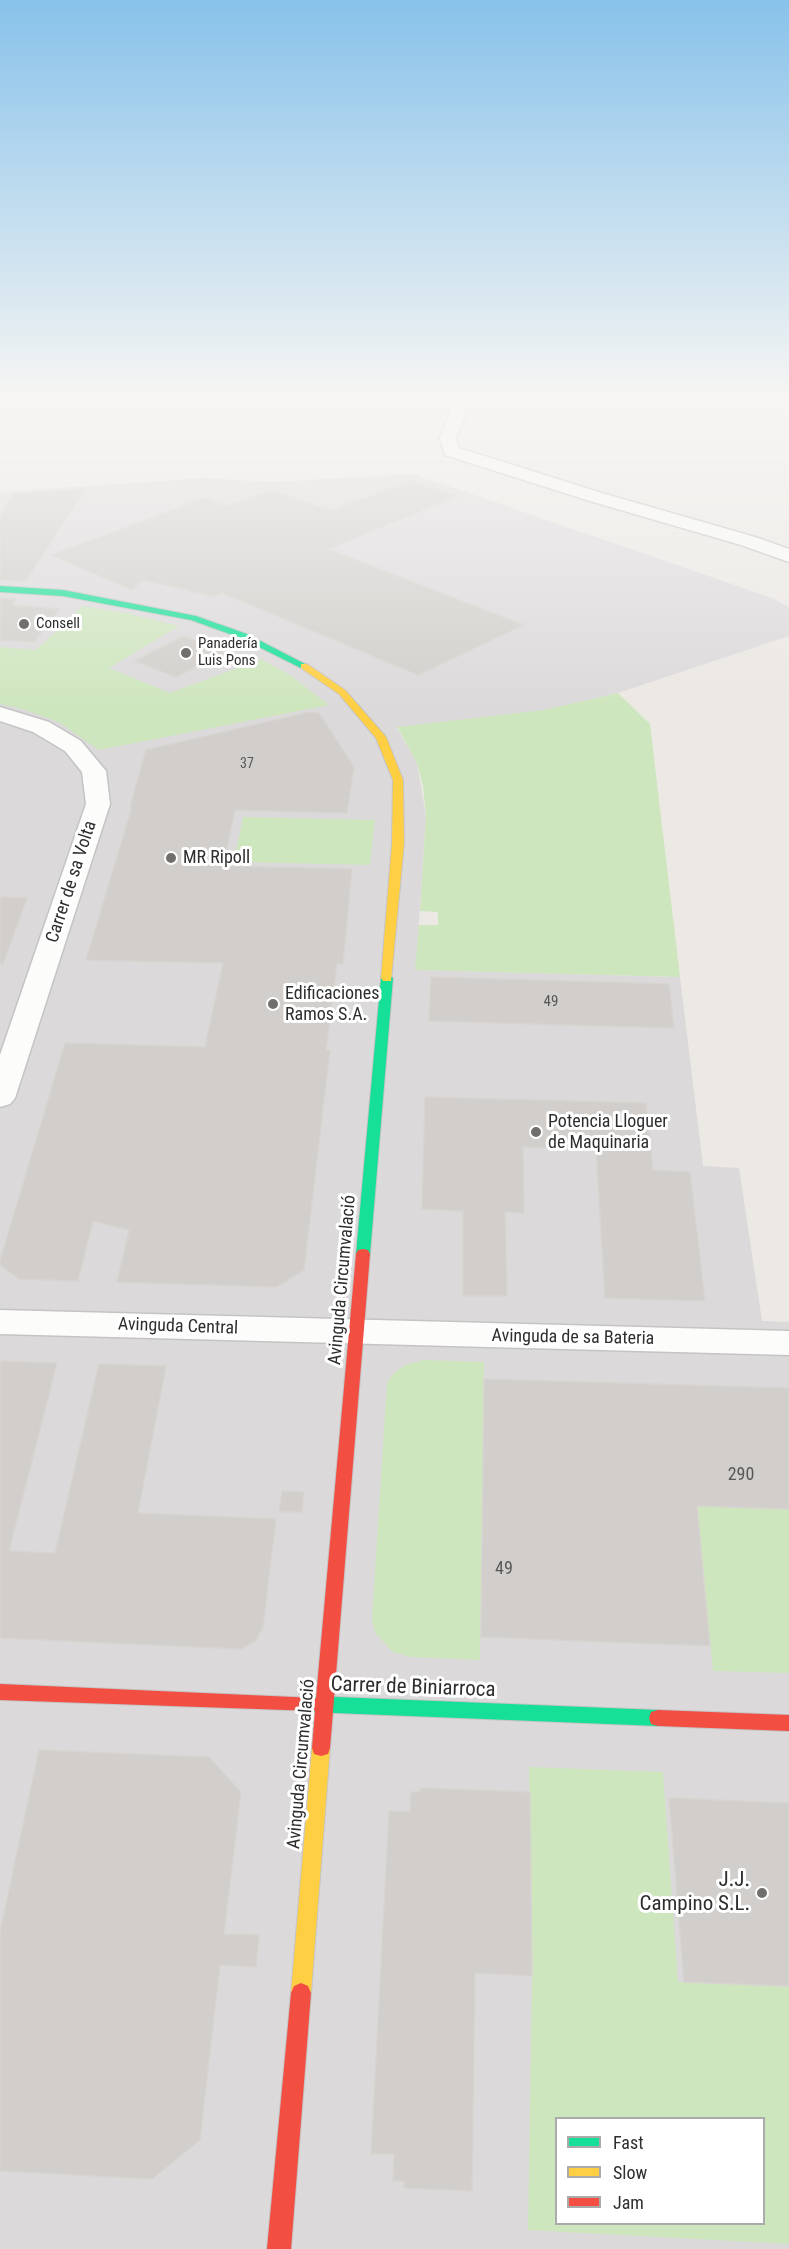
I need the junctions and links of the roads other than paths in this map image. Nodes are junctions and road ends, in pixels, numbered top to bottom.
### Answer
1 (603, 499) edge
2 (789, 556) edge
3 (0, 589) edge
4 (0, 714) edge
5 (0, 1098) edge
6 (0, 1322) edge
7 (357, 1332) junction
8 (789, 1343) edge
9 (0, 1692) edge
10 (324, 1705) junction
11 (789, 1723) edge
12 (279, 2249) edge

1 - 2 street
3 - 7 street, Avinguda Circumvalació
4 - 5 street, Carrer de sa Volta
6 - 7 street, Avinguda Central
7 - 8 street, Avinguda de sa Bateria
7 - 10 street, Avinguda Circumvalació
9 - 10 street, Carrer de Biniarroca
10 - 11 street, Carrer de Biniarroca
10 - 12 street, Avinguda Circumvalació

